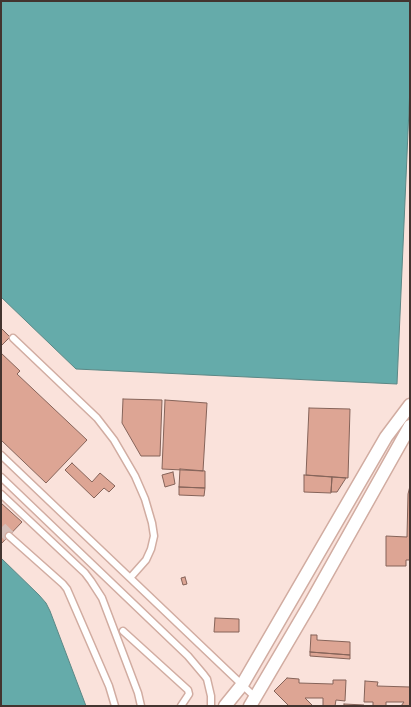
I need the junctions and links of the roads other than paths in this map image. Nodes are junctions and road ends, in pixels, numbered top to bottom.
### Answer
1 (14, 338) dead end
2 (410, 405) edge
3 (410, 426) edge
4 (1, 454) edge
5 (1, 477) edge
6 (1, 494) edge
7 (9, 536) tunnel mouth
8 (130, 578) junction
9 (123, 632) dead end
10 (242, 685) junction
11 (253, 702) edge
12 (115, 706) edge
13 (142, 706) edge
14 (181, 706) edge
15 (210, 706) edge
16 (225, 706) edge

1 - 8 lane
2 - 10 street
3 - 11 street
4 - 8 lane
5 - 15 lane
6 - 13 lane
7 - 12 lane
8 - 10 lane
9 - 14 lane
10 - 11 lane
10 - 16 street

